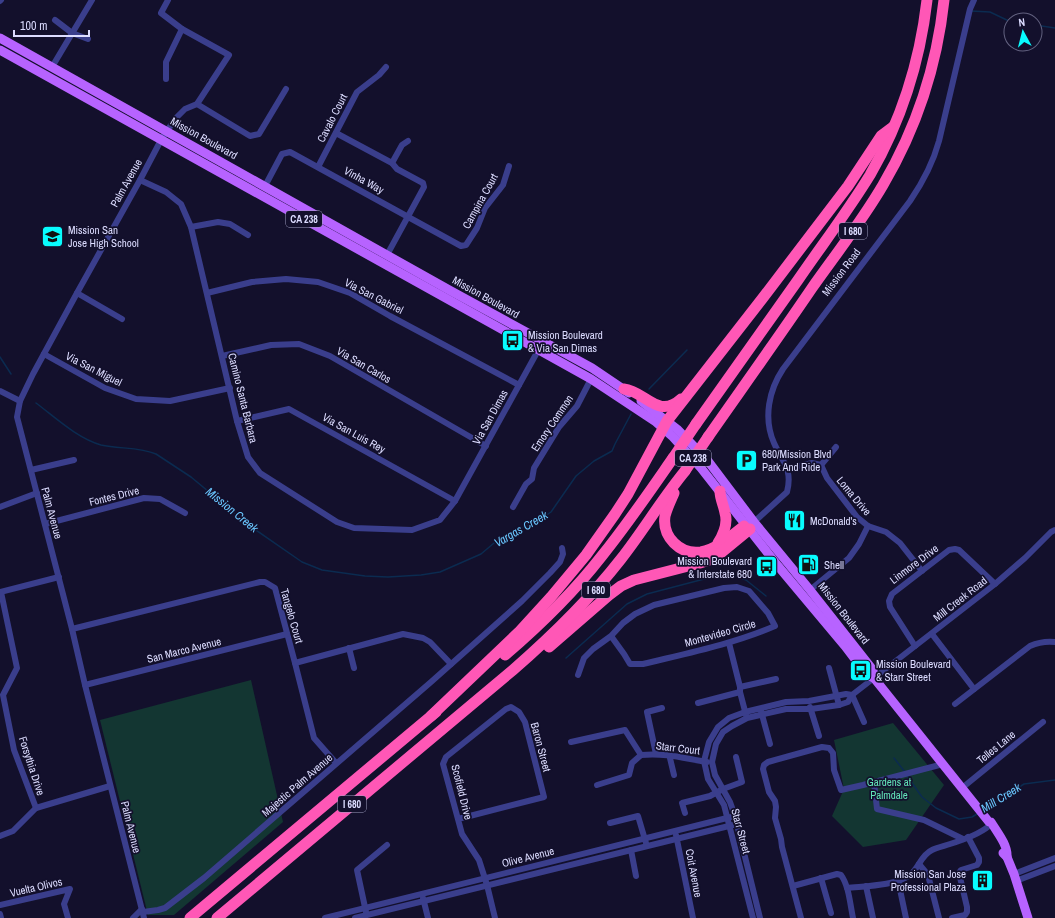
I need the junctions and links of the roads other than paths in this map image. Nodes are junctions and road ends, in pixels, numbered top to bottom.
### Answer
1 (92, 0) edge
2 (168, 0) edge
3 (927, 0) edge
4 (944, 0) edge
5 (974, 0) edge
6 (55, 20) dead end
7 (182, 29) junction
8 (72, 33) junction
9 (0, 38) edge
10 (88, 40) dead end
11 (0, 50) edge
12 (52, 67) junction
13 (386, 67) dead end
14 (166, 79) dead end
15 (286, 89) dead end
16 (197, 104) junction
17 (893, 127) junction
18 (166, 132) junction
19 (336, 132) junction
20 (161, 140) junction
21 (408, 140) dead end
22 (392, 163) junction
23 (509, 166) dead end
24 (318, 167) junction
25 (140, 180) junction
26 (265, 186) junction
27 (408, 216) junction
28 (191, 227) junction
29 (248, 234) dead end
30 (466, 245) joint
31 (387, 255) junction
32 (76, 293) junction
33 (207, 293) junction
34 (122, 319) dead end
35 (541, 345) junction
36 (44, 354) junction
37 (222, 356) junction
38 (591, 379) junction
39 (519, 385) junction
40 (230, 388) junction
41 (624, 389) junction
42 (0, 391) edge
43 (690, 391) junction
44 (20, 401) junction
45 (237, 421) junction
46 (665, 424) junction
47 (486, 446) junction
48 (836, 447) dead end
49 (74, 460) dead end
50 (821, 465) junction
51 (787, 469) junction
52 (31, 470) junction
53 (685, 471) junction
54 (720, 491) junction
55 (37, 493) junction
56 (455, 501) junction
57 (0, 507) edge
58 (514, 508) dead end
59 (185, 513) dead end
60 (45, 524) junction
61 (750, 525) junction
62 (868, 526) junction
63 (1055, 530) edge
64 (717, 546) junction
65 (562, 548) dead end
66 (922, 571) junction
67 (59, 577) junction
68 (994, 584) junction
69 (810, 590) junction
70 (0, 592) edge
71 (72, 629) junction
72 (287, 634) junction
73 (932, 634) junction
74 (611, 636) junction
75 (1055, 642) edge
76 (729, 643) junction
77 (915, 646) junction
78 (349, 648) junction
79 (295, 662) junction
80 (451, 664) junction
81 (354, 668) dead end
82 (829, 668) dead end
83 (578, 675) dead end
84 (874, 678) junction
85 (776, 679) dead end
86 (85, 685) junction
87 (974, 689) junction
88 (740, 690) junction
89 (487, 692) junction
90 (852, 695) junction
91 (836, 696) junction
92 (809, 701) junction
93 (698, 703) dead end
94 (955, 704) dead end
95 (839, 705) junction
96 (511, 707) joint
97 (760, 707) junction
98 (662, 708) dead end
99 (811, 709) junction
100 (746, 715) junction
101 (762, 715) junction
102 (431, 716) junction
103 (864, 722) dead end
104 (1043, 722) dead end
105 (819, 736) dead end
106 (571, 742) dead end
107 (770, 744) dead end
108 (656, 754) junction
109 (669, 754) junction
110 (641, 755) junction
111 (736, 757) dead end
112 (704, 761) junction
113 (712, 762) junction
114 (336, 763) junction
115 (943, 764) junction
116 (674, 775) dead end
117 (874, 782) junction
118 (597, 785) dead end
119 (110, 786) junction
120 (962, 788) junction
121 (720, 791) junction
122 (36, 808) junction
123 (685, 813) dead end
124 (732, 817) junction
125 (458, 819) junction
126 (988, 822) junction
127 (610, 823) dead end
128 (734, 825) junction
129 (676, 831) junction
130 (0, 836) edge
131 (966, 838) junction
132 (645, 839) junction
133 (677, 839) junction
134 (387, 845) dead end
135 (646, 846) junction
136 (631, 850) junction
137 (1055, 858) edge
138 (919, 864) junction
139 (1055, 866) edge
140 (636, 876) dead end
141 (1015, 877) junction
142 (485, 878) junction
143 (821, 878) junction
144 (898, 880) junction
145 (487, 885) junction
146 (793, 886) junction
147 (866, 886) junction
148 (847, 888) junction
149 (422, 894) junction
150 (424, 901) junction
151 (0, 905) edge
152 (365, 908) junction
153 (143, 913) edge
154 (831, 913) dead end
155 (0, 914) edge
156 (367, 915) junction
157 (1, 918) edge
158 (68, 918) edge
159 (133, 918) edge
160 (190, 918) edge
161 (217, 918) edge
162 (325, 918) edge
163 (355, 918) edge
164 (428, 918) edge
165 (495, 918) edge
166 (693, 918) edge
167 (753, 918) edge
168 (760, 918) edge
169 (801, 918) edge
170 (853, 918) edge
171 (873, 918) edge
172 (906, 918) edge
173 (939, 918) edge
174 (952, 918) edge
175 (1028, 918) edge

1 - 8 street
2 - 7 street
3 - 17 highway, I 680
4 - 53 highway, I 680, bridge
5 - 51 street, Mission Road
6 - 8 street
7 - 14 street
7 - 16 street
8 - 10 street
8 - 12 street
9 - 12 main road, Mission Boulevard / CA 238
11 - 20 main road, Mission Boulevard / CA 238
12 - 18 main road, Mission Boulevard / CA 238
13 - 19 street, Cavalo Court
15 - 16 street
16 - 18 street, Palm Avenue
17 - 43 highway
17 - 102 highway, I 680, bridge
18 - 20 street, Palm Avenue
18 - 26 main road, Mission Boulevard / CA 238
19 - 22 street
19 - 24 street, Cavalo Court
20 - 25 street, Palm Avenue
20 - 35 main road, Mission Boulevard / CA 238
21 - 22 street
22 - 27 street
23 - 30 street, Campina Court
24 - 26 street, Vinha Way
24 - 27 street, Vinha Way
25 - 28 street, Camino Santa Barbara
25 - 32 street, Palm Avenue
26 - 31 main road, Mission Boulevard / CA 238
27 - 30 street, Vinha Way
27 - 31 street
28 - 29 street
28 - 33 street, Camino Santa Barbara
31 - 35 main road, Mission Boulevard / CA 238
32 - 34 street
32 - 36 street, Palm Avenue
33 - 37 street, Camino Santa Barbara
33 - 39 street, Via San Gabriel
35 - 38 main road, Mission Boulevard / CA 238
35 - 39 street, Via San Dimas
35 - 41 main road, Mission Boulevard / CA 238
36 - 40 street, Via San Miguel
36 - 44 street, Palm Avenue
37 - 40 street, Camino Santa Barbara
37 - 47 street, Via San Carlos
38 - 46 main road, Mission Boulevard / CA 238
38 - 58 street, Emory Common
39 - 47 street, Via San Dimas
40 - 45 street, Camino Santa Barbara
41 - 43 highway
41 - 46 main road, Mission Boulevard / CA 238
42 - 44 street
43 - 46 highway
44 - 52 street, Palm Avenue
45 - 56 street, Via San Luis Rey
45 - 56 street, Camino Santa Barbara
46 - 54 main road, Mission Boulevard / CA 238
46 - 61 main road, Mission Boulevard / CA 238
46 - 102 highway
47 - 56 street, Via San Dimas
48 - 50 street
49 - 52 street
50 - 51 street
50 - 62 street, Loma Drive
51 - 61 street, Mission Road
52 - 55 street, Palm Avenue
53 - 64 highway
53 - 89 highway, I 680
54 - 61 main road, Mission Boulevard / CA 238
54 - 64 highway
55 - 57 street
55 - 60 street, Palm Avenue
59 - 60 street, Fontes Drive
60 - 67 street, Palm Avenue
61 - 64 highway
61 - 69 main road, Mission Boulevard
61 - 84 main road, Mission Boulevard
61 - 89 highway
62 - 66 street, Loma Drive
62 - 69 street
63 - 68 street, Mill Creek Road
65 - 80 street, Majestic Palm Avenue
66 - 68 street, Linmore Drive
66 - 77 street, Linmore Drive
67 - 70 street
67 - 71 street, Palm Avenue
68 - 73 street, Mill Creek Road
69 - 84 main road, Mission Boulevard
70 - 122 street, Forsythia Drive
71 - 72 street, Tangelo Court
71 - 86 street, Palm Avenue
72 - 79 street, Tangelo Court
72 - 86 street, San Marco Avenue
73 - 77 street, Mill Creek Road
73 - 87 street
74 - 76 street, Montevideo Circle
74 - 76 street, Montevideo Circle
74 - 83 street
75 - 87 street
76 - 88 street
77 - 84 street, Mill Creek Road
78 - 79 street
78 - 80 street
78 - 81 street
79 - 114 street, Tangelo Court
80 - 114 street, Majestic Palm Avenue
82 - 91 street
84 - 90 street, Starr Street
84 - 115 main road, Mission Boulevard
85 - 88 street
86 - 119 street, Palm Avenue
87 - 94 street
88 - 93 street
88 - 100 street
89 - 161 highway, I 680
90 - 91 street, Starr Street
90 - 95 street, Starr Street
90 - 103 street
91 - 92 street, Starr Street
91 - 95 street
92 - 97 street, Starr Street
92 - 99 street
95 - 99 street, Starr Street
96 - 125 street, Scofield Drive
96 - 125 street, Baron Street
97 - 100 street, Starr Street
97 - 101 street
98 - 108 street
99 - 101 street, Starr Street
99 - 105 street
100 - 101 street, Starr Street
100 - 112 street, Starr Street
100 - 113 street, Starr Street
101 - 107 street
102 - 160 highway, I 680
104 - 120 street, Telles Lane
106 - 110 street
108 - 109 street, Starr Court
108 - 110 street, Starr Court
109 - 112 street, Starr Court
109 - 116 street
110 - 118 street
111 - 121 street
112 - 113 street, Starr Court
112 - 121 street, Starr Street
113 - 121 street, Starr Street
114 - 153 street, Majestic Palm Avenue
115 - 117 street
115 - 120 main road, Mission Boulevard
117 - 131 street
117 - 146 street
119 - 122 street
119 - 153 street, Palm Avenue
120 - 126 main road, Mission Boulevard
121 - 123 street
121 - 124 street, Starr Street
122 - 130 street
124 - 128 street, Starr Street
124 - 129 street, Olive Avenue
125 - 142 street, Scofield Drive
126 - 131 street
126 - 141 main road, Mission Boulevard
127 - 132 street
128 - 133 street, Olive Avenue
128 - 167 street, Starr Street
128 - 168 street, Starr Street
129 - 132 street, Olive Avenue
129 - 133 street, Coit Avenue
131 - 138 street
131 - 174 street
132 - 135 street
132 - 142 street, Olive Avenue
133 - 135 street, Olive Avenue
133 - 166 street, Coit Avenue
134 - 152 street
135 - 136 street, Olive Avenue
136 - 140 street
136 - 145 street, Olive Avenue
137 - 141 street
138 - 144 street
138 - 173 street
139 - 141 street
141 - 175 main road, Mission Boulevard
142 - 145 street, Scofield Drive
142 - 149 street, Olive Avenue
143 - 146 street
143 - 148 street
143 - 154 street
144 - 147 street
144 - 172 street
145 - 150 street, Olive Avenue
145 - 165 street, Scofield Drive
146 - 169 street
147 - 148 street
147 - 171 street
148 - 170 street
149 - 150 street
149 - 152 street, Olive Avenue
150 - 156 street, Olive Avenue
150 - 164 street
151 - 158 street, Vuelta Olivos
152 - 156 street
152 - 162 street, Olive Avenue
153 - 159 street
155 - 157 street
156 - 163 street, Olive Avenue

